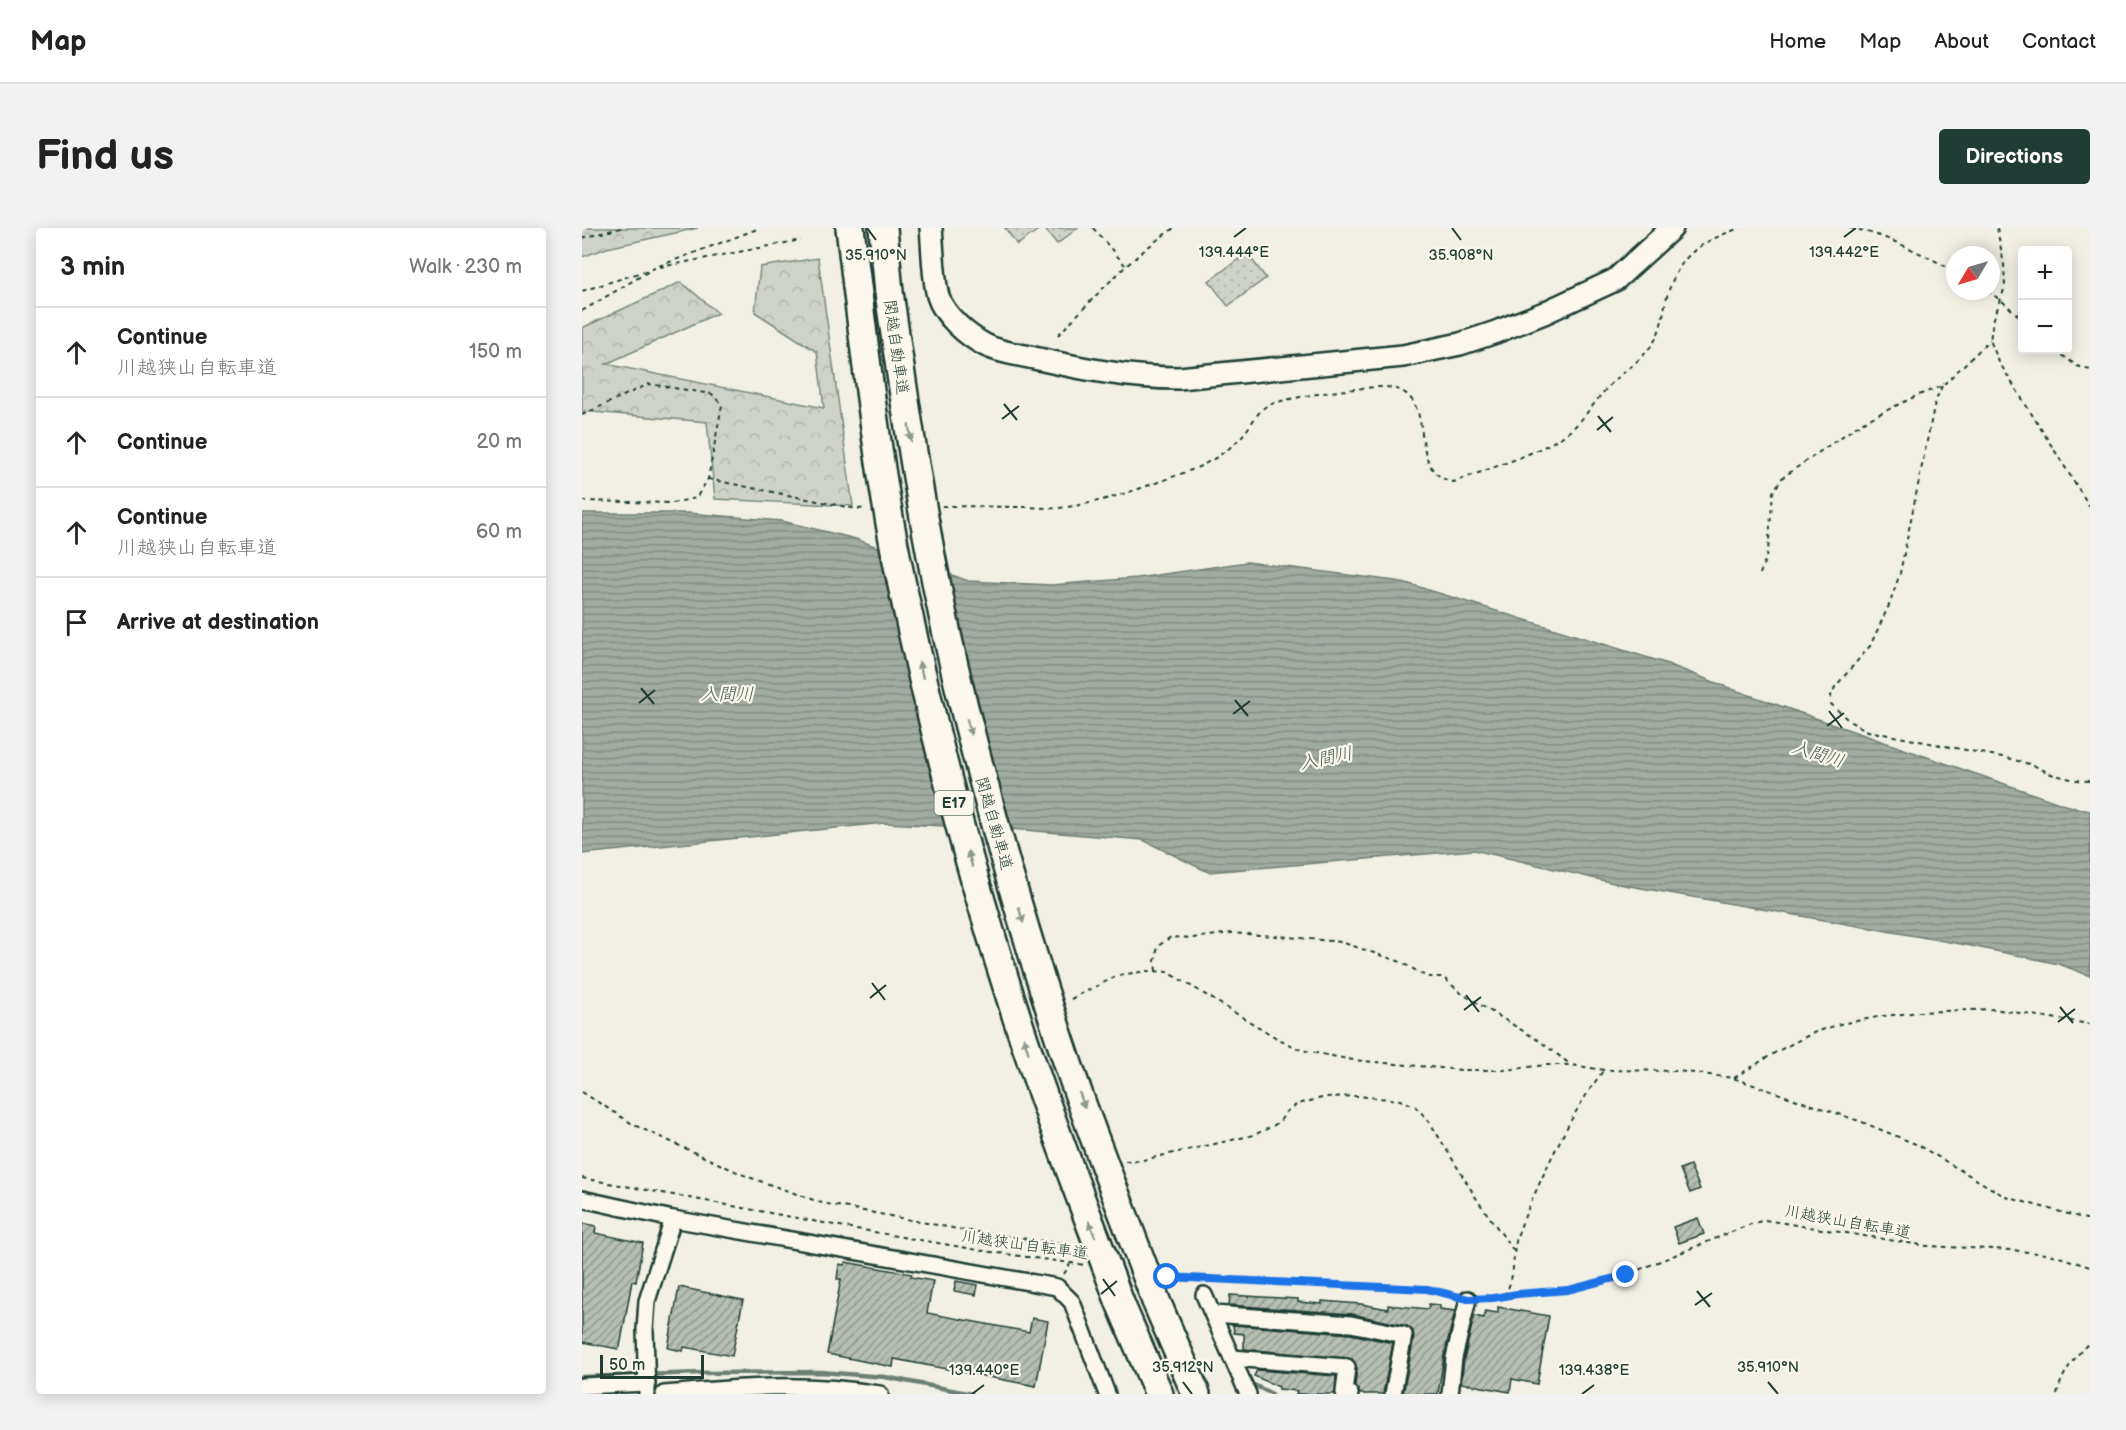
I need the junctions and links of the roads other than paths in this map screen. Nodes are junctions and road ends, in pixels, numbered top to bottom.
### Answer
1 (850, 228) edge
2 (883, 228) edge
3 (931, 228) edge
4 (1672, 228) edge
5 (582, 1199) edge
6 (673, 1219) junction
7 (1204, 1295) dead end
8 (1468, 1299) road end
9 (1214, 1314) junction
10 (1232, 1358) junction
11 (582, 1386) edge
12 (647, 1389) edge
13 (664, 1394) edge
14 (880, 1394) edge
15 (1107, 1394) edge
16 (1159, 1394) edge
17 (1196, 1394) edge
18 (1248, 1394) edge
19 (1350, 1394) edge
20 (1393, 1394) edge
21 (1450, 1394) edge

16 -> 1 highway, 関越自動車道 / E17, bridge
2 -> 17 highway, 関越自動車道 / E17, bridge
3 - 4 street
5 - 6 street
6 - 12 street
6 - 15 street
7 - 9 street
8 - 21 street
9 - 10 street
9 - 20 street
10 - 18 street
10 - 19 street
11 - 12 street
13 - 14 street

